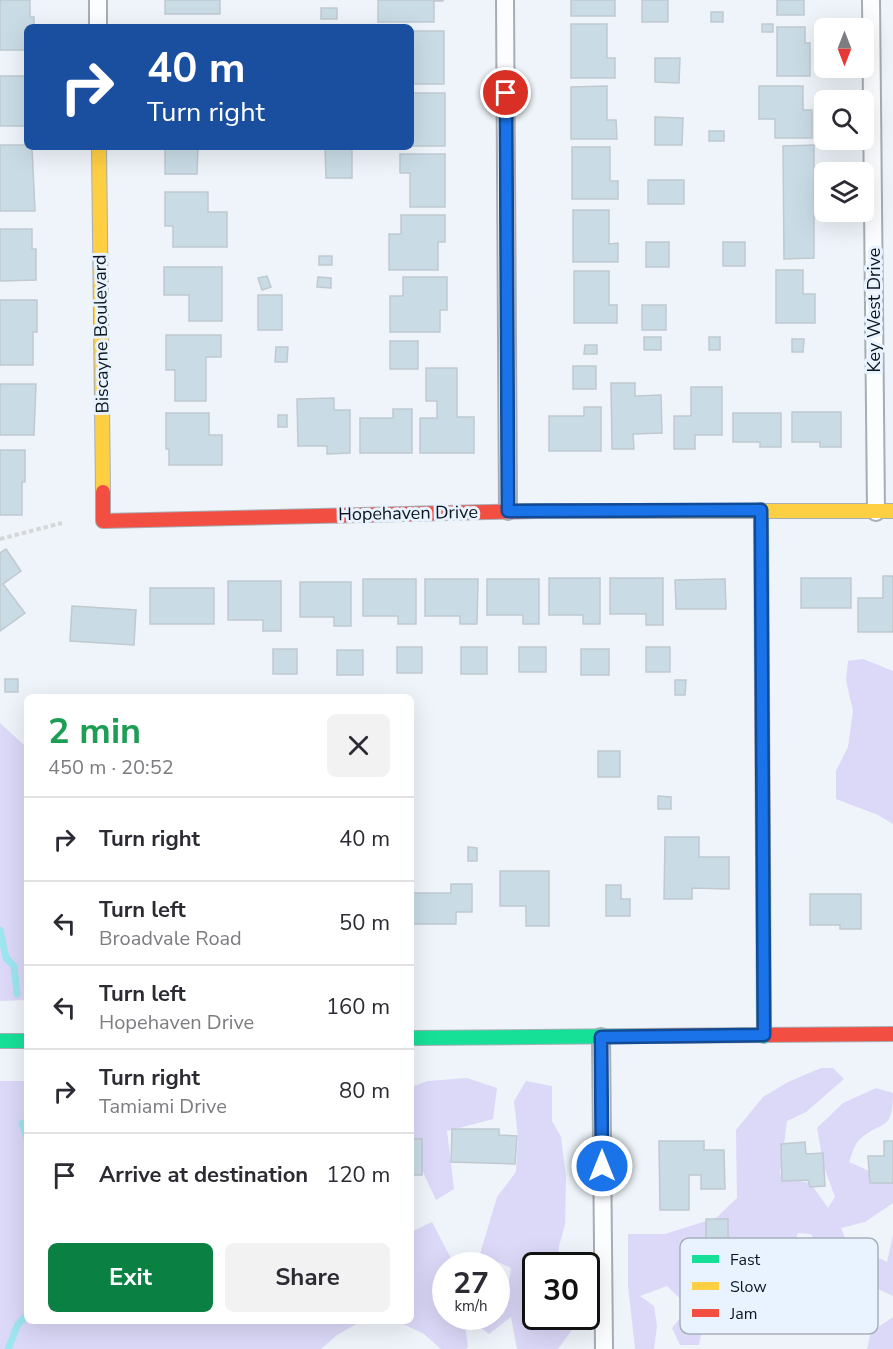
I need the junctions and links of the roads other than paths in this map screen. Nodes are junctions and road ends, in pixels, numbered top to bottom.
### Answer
1 (98, 0) edge
2 (505, 0) edge
3 (872, 0) edge
4 (98, 24) edge
5 (99, 150) edge
6 (761, 510) junction
7 (508, 511) junction
8 (884, 512) edge
9 (103, 520) joint
10 (893, 1034) edge
11 (764, 1035) junction
12 (601, 1037) junction
13 (414, 1038) edge
14 (0, 1041) edge
15 (24, 1041) edge
16 (604, 1349) edge

1 - 4 street
2 - 7 street
3 - 8 street, Key West Drive
5 - 9 street, Biscayne Boulevard
6 - 7 street, Hopehaven Drive
6 - 8 street, Hopehaven Drive
6 - 11 street
7 - 9 street, Hopehaven Drive
10 - 11 street
11 - 12 street
12 - 13 street
12 - 16 street
14 - 15 street

